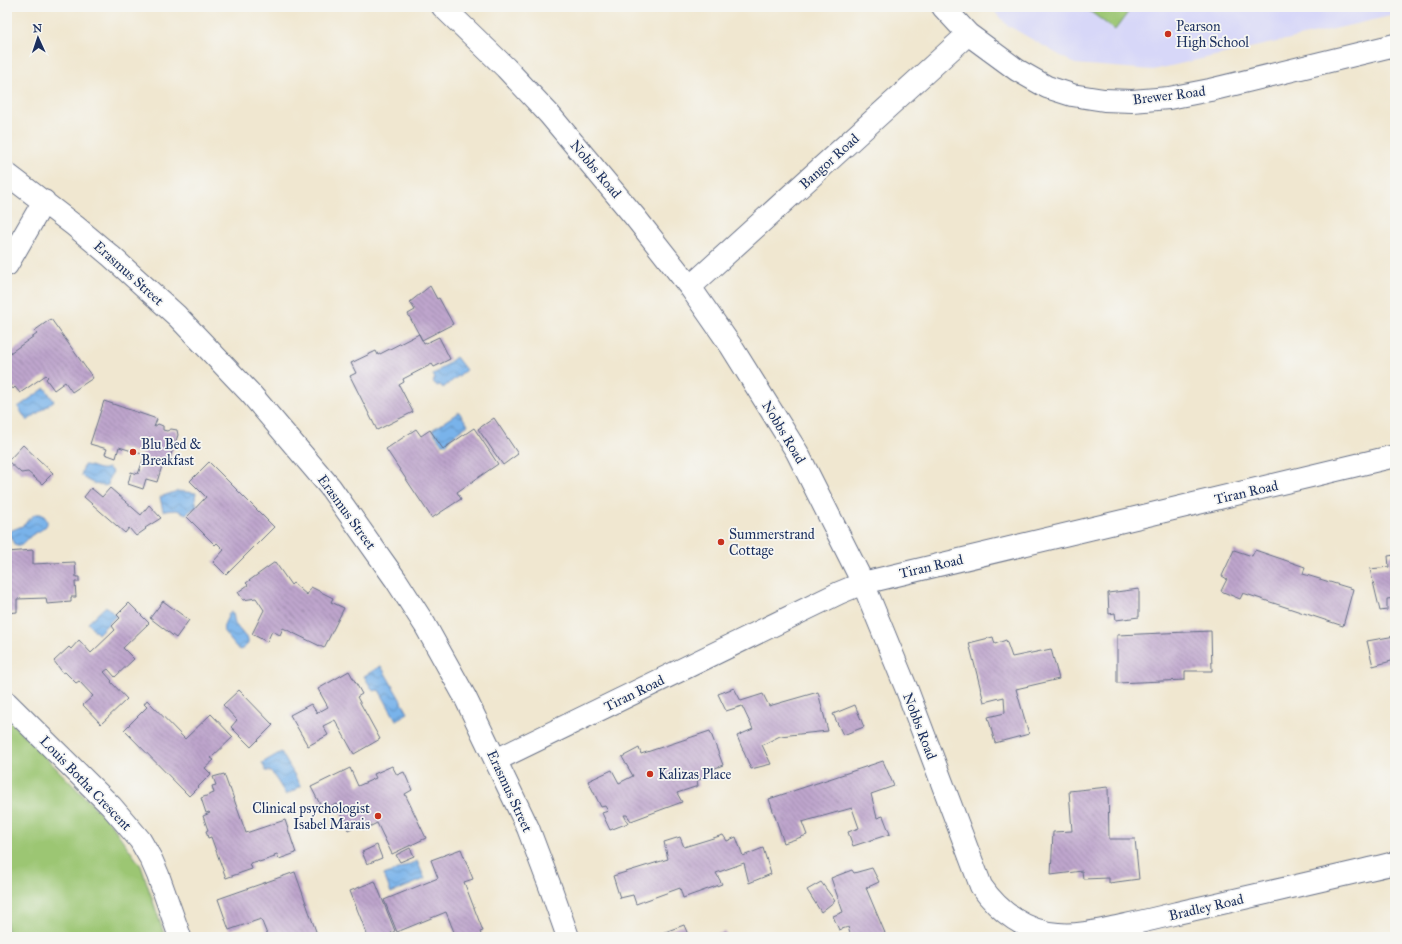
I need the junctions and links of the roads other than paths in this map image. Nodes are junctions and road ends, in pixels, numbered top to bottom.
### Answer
1 (443, 7) edge
2 (943, 7) edge
3 (968, 34) junction
4 (1395, 45) edge
5 (7, 174) edge
6 (44, 202) junction
7 (7, 265) edge
8 (690, 287) junction
9 (1395, 456) edge
10 (863, 583) junction
11 (7, 703) edge
12 (496, 760) junction
13 (1395, 863) edge
14 (1018, 921) joint
15 (180, 937) edge
16 (568, 937) edge

1 - 8 street, Nobbs Road
2 - 3 street, Brewer Road
3 - 4 street, Brewer Road
3 - 8 street, Bangor Road
5 - 6 street, Erasmus Street
6 - 7 street
6 - 12 street, Erasmus Street
8 - 10 street, Nobbs Road
9 - 10 street, Tiran Road
10 - 12 street, Tiran Road
10 - 14 street, Nobbs Road
11 - 15 street, Louis Botha Crescent
12 - 16 street, Erasmus Street
13 - 14 street, Bradley Road

